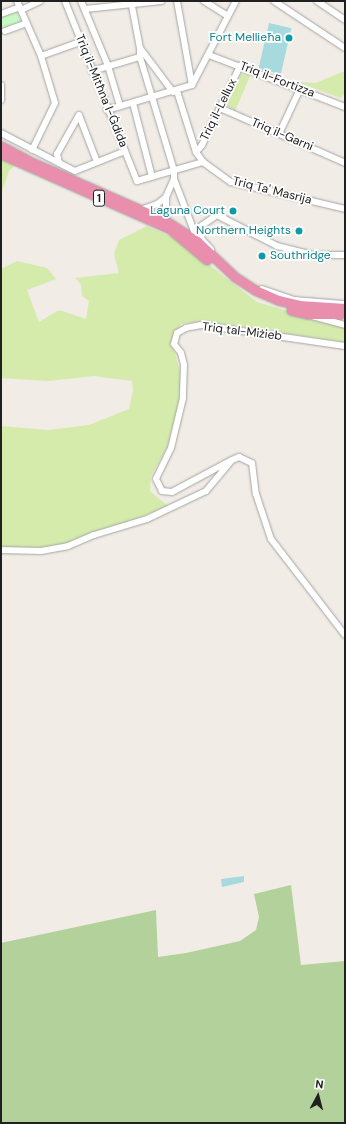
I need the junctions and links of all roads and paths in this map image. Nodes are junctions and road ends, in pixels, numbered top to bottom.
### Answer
1 (40, 1) edge
2 (65, 1) edge
3 (81, 1) edge
4 (162, 1) edge
5 (177, 1) edge
6 (204, 1) edge
7 (236, 1) edge
8 (274, 1) edge
9 (316, 1) edge
10 (131, 3) edge
11 (103, 4) edge
12 (19, 6) edge
13 (85, 9) junction
14 (1, 14) edge
15 (228, 16) junction
16 (345, 20) edge
17 (27, 23) junction
18 (5, 31) dead end
19 (80, 42) junction
20 (140, 48) junction
21 (345, 48) edge
22 (209, 55) junction
23 (41, 56) junction
24 (140, 57) junction
25 (108, 66) junction
26 (240, 66) junction
27 (92, 71) junction
28 (1, 85) edge
29 (192, 85) junction
30 (300, 89) junction
31 (175, 91) junction
32 (153, 98) junction
33 (1, 100) edge
34 (133, 103) junction
35 (120, 106) junction
36 (345, 106) edge
37 (220, 108) junction
38 (107, 110) junction
39 (1, 133) edge
40 (279, 134) junction
41 (1, 146) edge
42 (32, 150) junction
43 (125, 151) junction
44 (196, 152) junction
45 (1, 154) edge
46 (97, 162) junction
47 (203, 162) junction
48 (59, 163) junction
49 (345, 163) edge
50 (174, 170) junction
51 (152, 177) junction
52 (174, 179) junction
53 (166, 197) junction
54 (143, 209) junction
55 (345, 209) edge
56 (166, 221) junction
57 (194, 231) junction
58 (345, 255) edge
59 (345, 305) edge
60 (345, 308) edge
61 (308, 314) junction
62 (345, 314) edge
63 (345, 324) edge
64 (345, 346) edge
65 (232, 460) junction
66 (1, 550) edge
67 (345, 635) edge

1 - 12 street
2 - 19 street, Triq il-Mitħna l-Ġdida
3 - 13 street
4 - 10 street
5 - 29 street
6 - 15 street
7 - 15 street
8 - 21 street
9 - 16 street
10 - 11 street
10 - 20 street
11 - 13 street
12 - 14 street
12 - 17 street
13 - 25 street
15 - 22 street
17 - 18 street
17 - 23 street
19 - 23 street
19 - 27 street, Triq il-Mitħna l-Ġdida
20 - 24 street
20 - 31 street, Triq Ta' Masrija
22 - 26 street, Triq il-Fortizza
22 - 29 street
23 - 42 street
24 - 25 street
24 - 32 street
25 - 27 street
25 - 35 street
26 - 30 street, Triq il-Fortizza
26 - 37 street, Triq il-Lellux
27 - 38 street, Triq il-Mitħna l-Ġdida
28 - 33 street
29 - 31 street
30 - 36 street, Triq il-Fortizza
30 - 40 street
31 - 32 street
31 - 44 street, Triq Ta' Masrija
32 - 34 street
32 - 50 street
34 - 35 street
34 - 51 street
35 - 38 street
37 - 40 street, Triq il-Garni
37 - 44 street, Triq il-Lellux
38 - 43 street, Triq il-Mitħna l-Ġdida
39 - 42 street
40 - 49 street, Triq il-Garni
41 - 54 highway, 1
42 - 48 street
43 - 46 street
43 - 51 street, Triq il-Mitħna l-Ġdida
44 - 47 street, Triq Ta' Masrija
45 - 61 highway, 1
46 - 48 street
46 - 48 street
47 - 50 street
47 - 55 street, Triq Ta' Masrija
50 - 51 street
50 - 52 street
52 - 53 street
52 - 57 street
53 - 54 street
53 - 56 street
54 - 56 highway, 1
56 - 60 highway, 1
57 - 58 street
57 - 59 street
61 - 62 highway, 1
61 - 63 street
64 - 65 street, Triq tal-Miżieb
65 - 66 street
65 - 67 street

